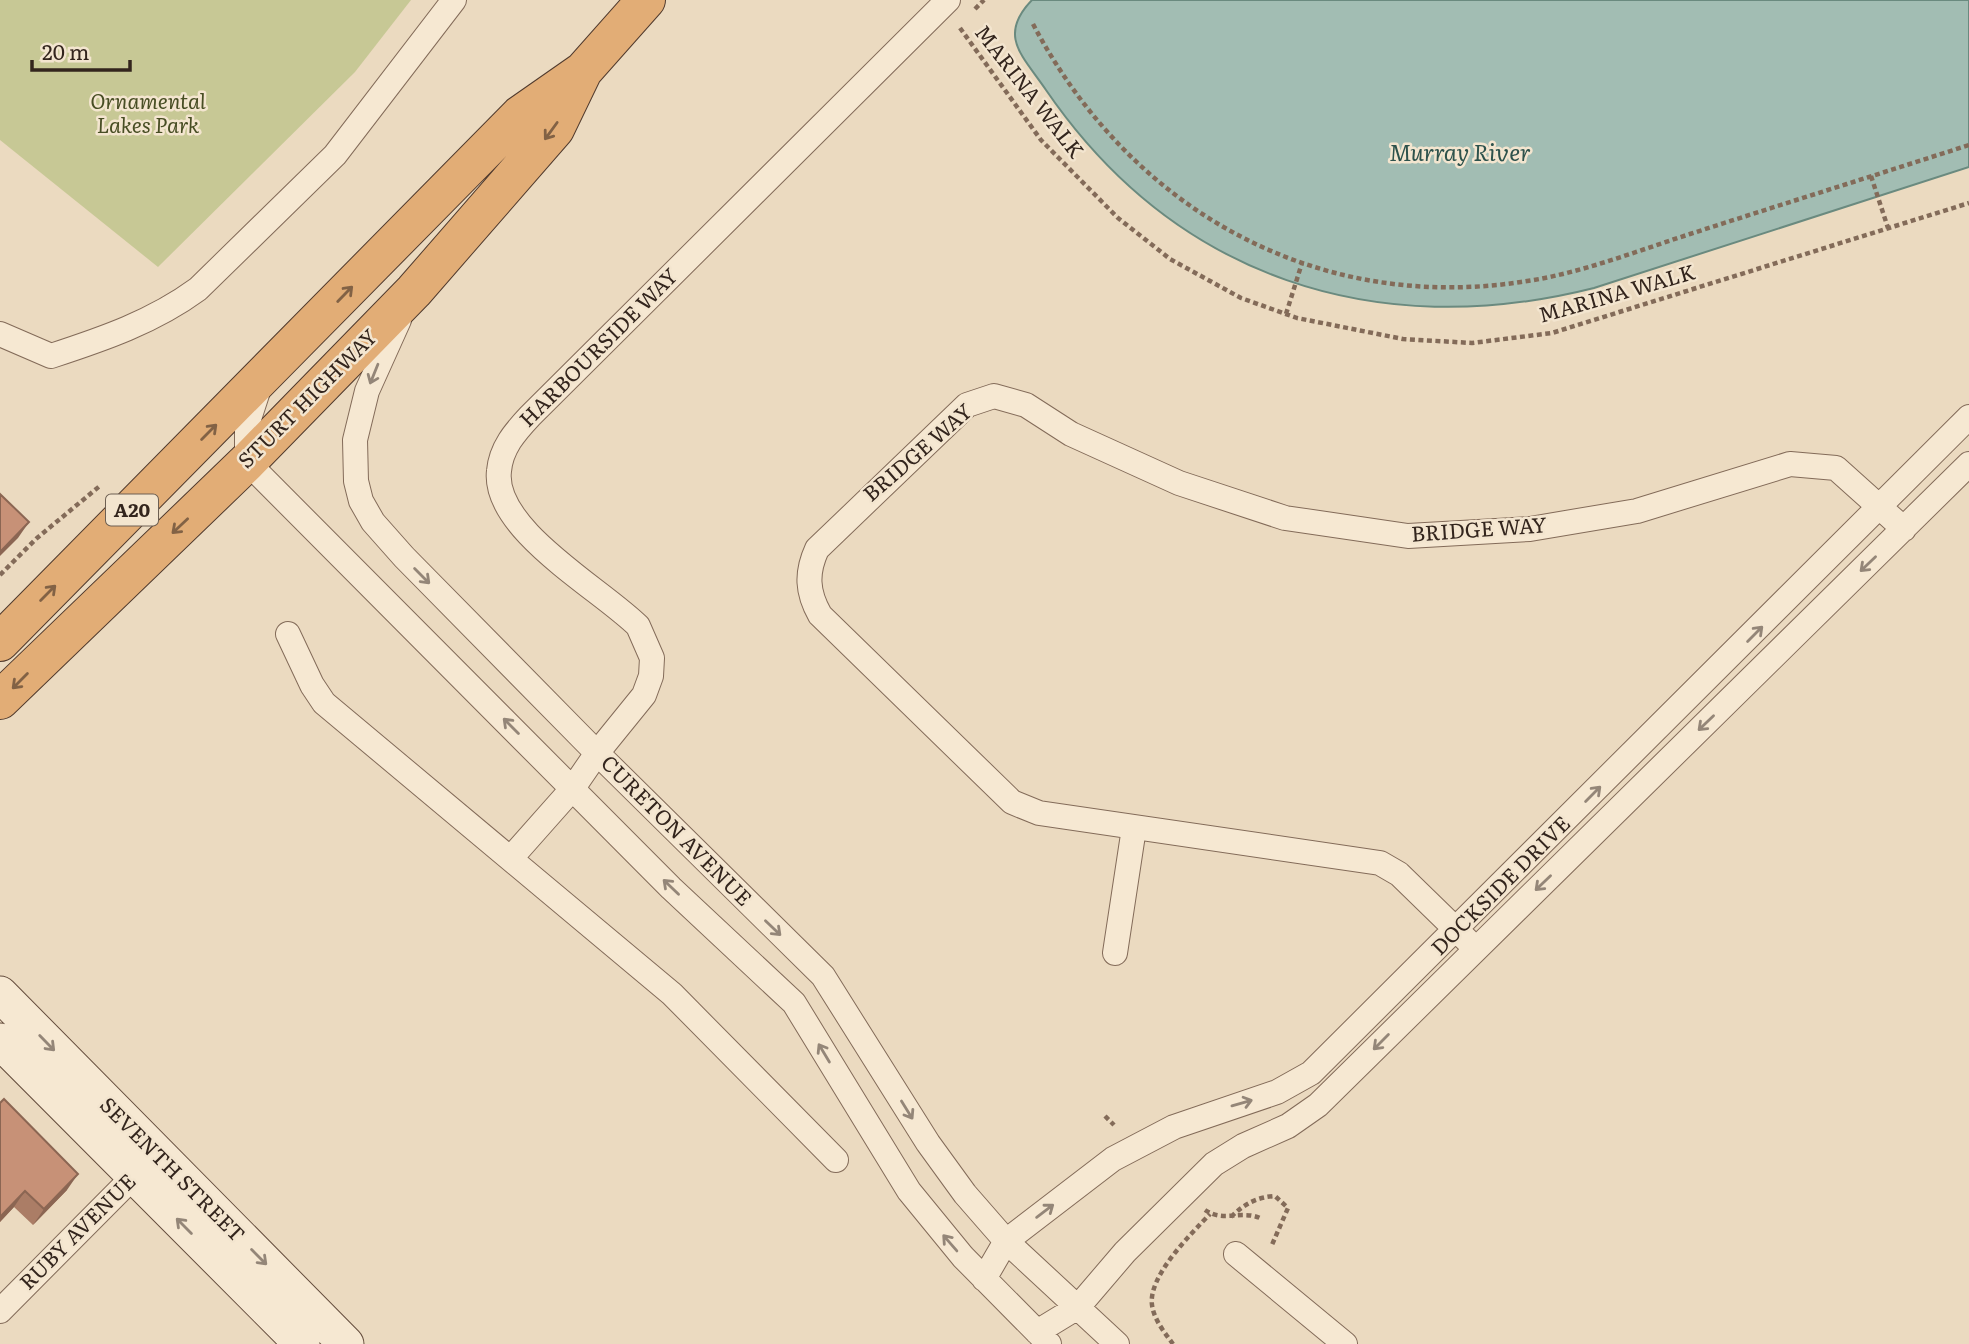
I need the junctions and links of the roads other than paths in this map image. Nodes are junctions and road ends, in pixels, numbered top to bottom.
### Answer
1 (454, 0) edge
2 (646, 0) edge
3 (948, 0) edge
4 (583, 71) junction
5 (414, 291) junction
6 (0, 334) edge
7 (264, 378) junction
8 (1969, 417) edge
9 (247, 462) junction
10 (1969, 464) edge
11 (1882, 507) junction
12 (1904, 529) junction
13 (288, 634) dead end
14 (0, 642) edge
15 (0, 700) edge
16 (597, 753) junction
17 (573, 788) junction
18 (1134, 828) junction
19 (512, 858) junction
20 (1457, 930) junction
21 (1476, 948) junction
22 (1115, 953) dead end
23 (0, 994) edge
24 (0, 1041) edge
25 (836, 1160) dead end
26 (145, 1165) junction
27 (1006, 1241) junction
28 (1236, 1254) dead end
29 (984, 1279) junction
30 (1078, 1307) junction
31 (0, 1311) edge
32 (1043, 1338) edge
33 (302, 1344) edge
34 (346, 1344) edge
35 (1117, 1344) edge
36 (1345, 1344) edge

1 - 6 street
2 - 4 highway, STURT HIGHWAY / A20
3 - 16 street, HARBOURSIDE WAY
4 -> 5 highway, STURT HIGHWAY / A20
7 -> 4 highway, STURT HIGHWAY / A20
5 - 9 highway, STURT HIGHWAY / A20
5 -> 16 street, CURETON AVENUE
7 - 9 street
14 -> 7 highway, STURT HIGHWAY / A20
8 - 11 street, DOCKSIDE DRIVE
9 -> 15 highway, STURT HIGHWAY / A20
17 -> 9 street, CURETON AVENUE
10 - 12 street, DOCKSIDE DRIVE
11 - 12 street, BRIDGE WAY
11 - 18 street, BRIDGE WAY
20 -> 11 street, DOCKSIDE DRIVE
12 -> 21 street, DOCKSIDE DRIVE
13 - 19 street
16 - 17 street, HARBOURSIDE WAY
16 -> 27 street, CURETON AVENUE
17 - 19 street, HARBOURSIDE WAY
29 -> 17 street, CURETON AVENUE
18 - 20 street, BRIDGE WAY
18 - 22 street
19 - 25 street
20 - 21 street, BRIDGE WAY
27 -> 20 street, DOCKSIDE DRIVE
21 -> 30 street, DOCKSIDE DRIVE
23 -> 26 main road, SEVENTH STREET
24 - 26 main road, SEVENTH STREET
26 - 31 street, RUBY AVENUE
33 -> 26 main road, SEVENTH STREET
26 -> 34 main road, SEVENTH STREET
27 - 29 street, DOCKSIDE DRIVE
27 - 30 street, CURETON AVENUE
28 - 36 street
29 - 32 street, CURETON AVENUE
30 - 32 street, DOCKSIDE DRIVE
30 - 35 street, CURETON AVENUE

